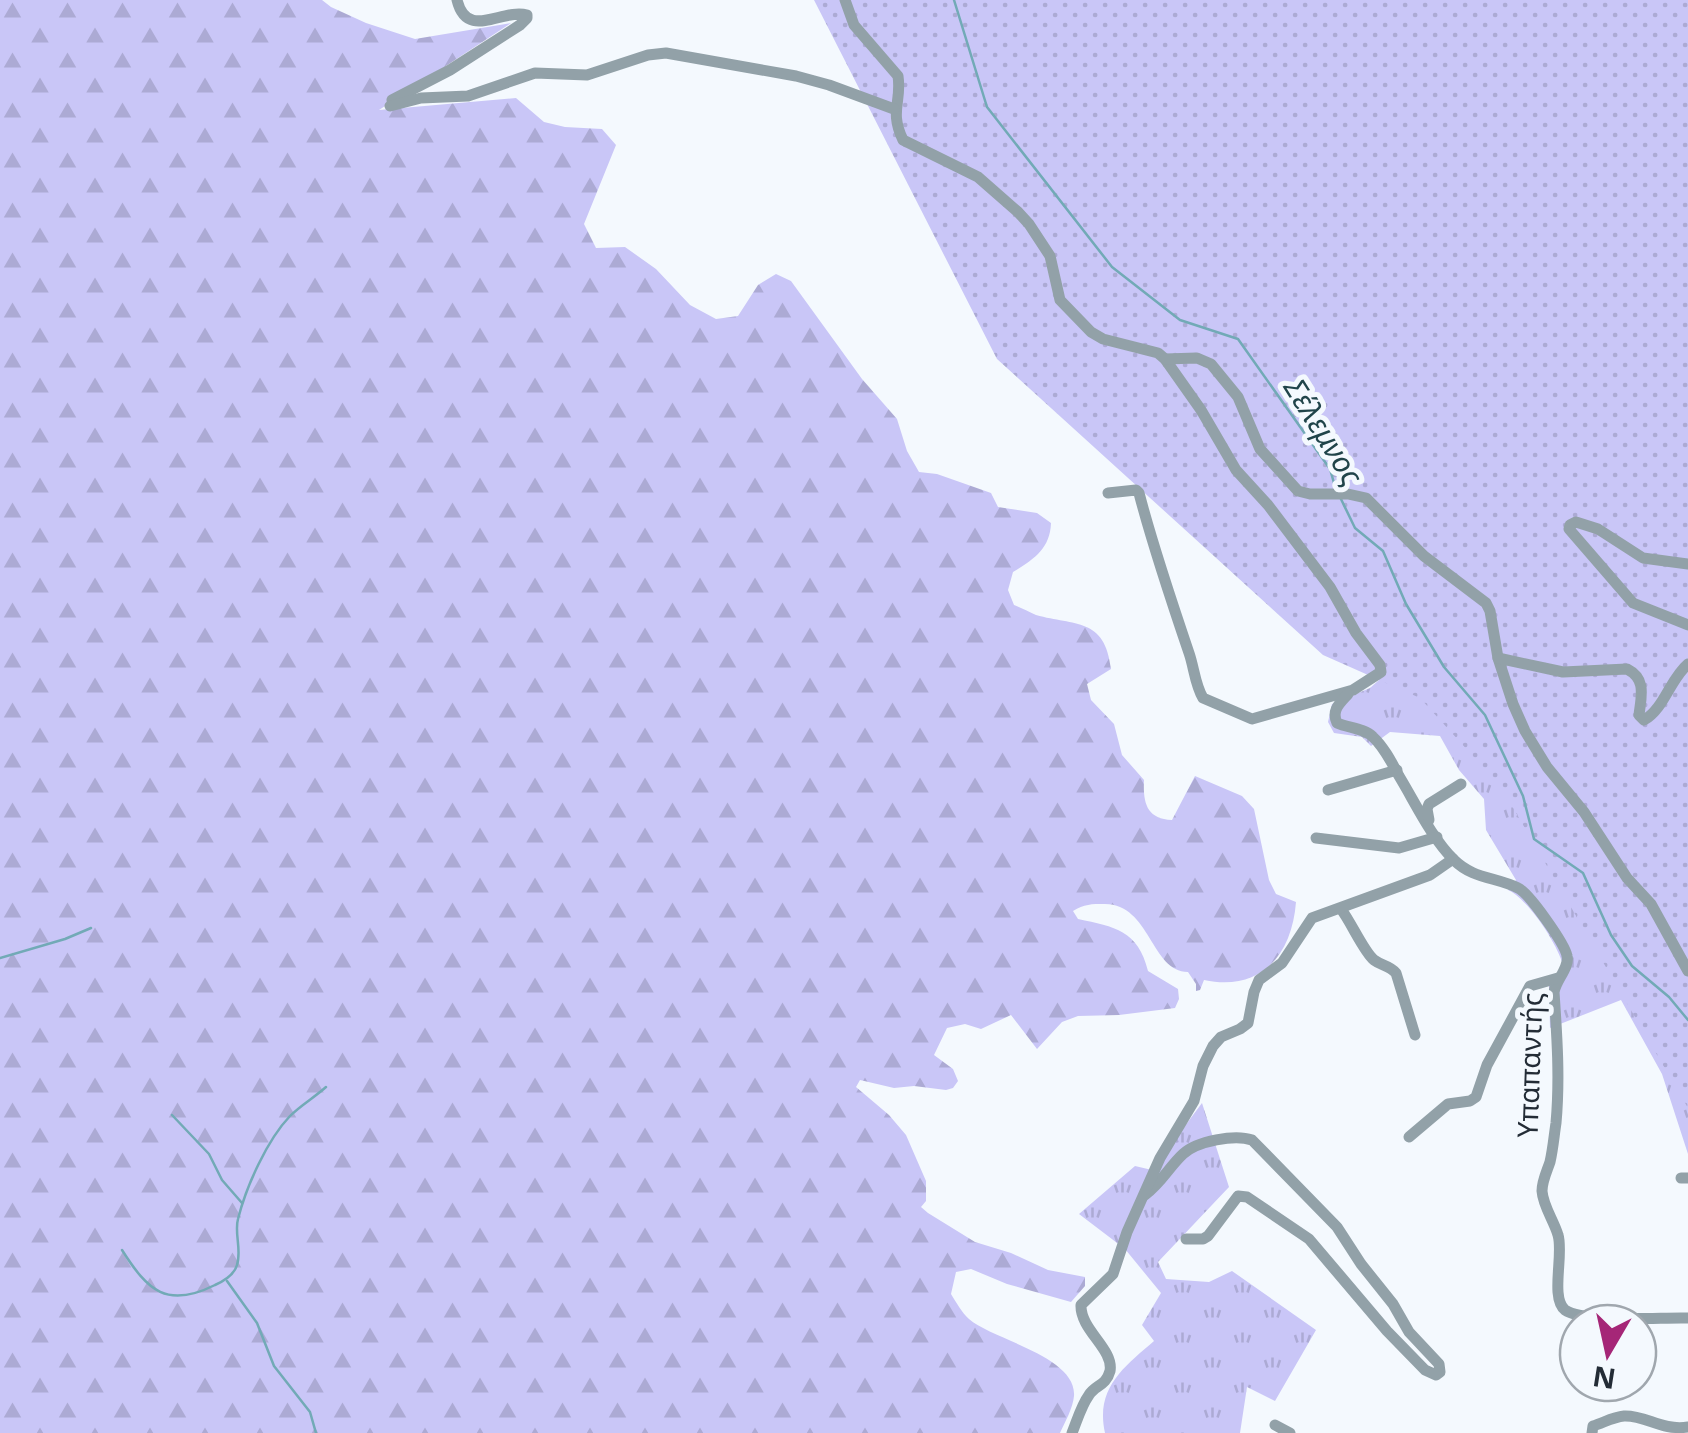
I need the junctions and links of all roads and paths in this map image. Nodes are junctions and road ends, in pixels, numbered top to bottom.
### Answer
1 (456, 0) edge
2 (845, 0) edge
3 (894, 109) junction
4 (1165, 359) junction
5 (1108, 493) dead end
6 (1688, 564) edge
7 (1688, 625) edge
8 (1498, 658) junction
9 (1688, 664) edge
10 (1353, 690) junction
11 (1396, 770) junction
12 (1461, 784) dead end
13 (1328, 790) dead end
14 (1434, 833) junction
15 (1316, 838) dead end
16 (1454, 860) junction
17 (1341, 909) junction
18 (1688, 972) edge
19 (1558, 978) junction
20 (1415, 1035) dead end
21 (1409, 1137) dead end
22 (1145, 1195) junction
23 (1186, 1238) dead end
24 (1688, 1318) edge
25 (1275, 1425) dead end
26 (1688, 1428) edge
27 (1072, 1433) edge
28 (1290, 1433) edge
29 (1592, 1433) edge

1 - 3 street
2 - 3 street
3 - 4 street
4 - 8 street
4 - 10 street
5 - 10 street
6 - 7 street
8 - 9 street
8 - 18 street
10 - 11 street, Υπαπαντής
11 - 13 street
11 - 14 street, Υπαπαντής
12 - 14 street
14 - 15 street
14 - 16 street, Υπαπαντής
16 - 17 street
16 - 19 street, Υπαπαντής
17 - 20 street
17 - 22 street
19 - 21 street
19 - 24 street, Υπαπαντής
22 - 23 street
22 - 27 street
25 - 28 street
26 - 29 street

